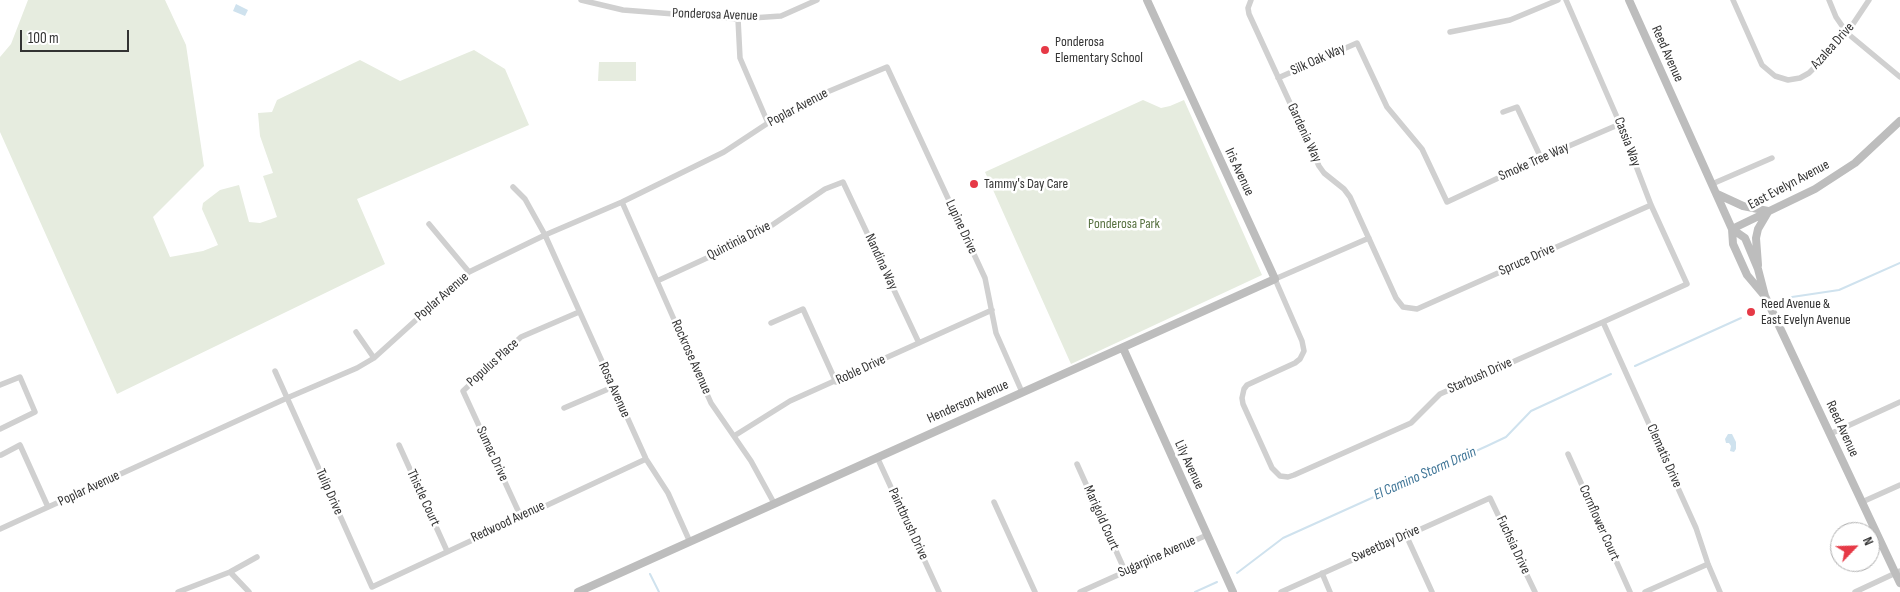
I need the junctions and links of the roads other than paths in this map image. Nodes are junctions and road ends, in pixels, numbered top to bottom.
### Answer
1 (580, 0) edge
2 (817, 0) edge
3 (1147, 0) edge
4 (1558, 0) edge
5 (1566, 0) edge
6 (1629, 0) edge
7 (1733, 0) edge
8 (1828, 0) edge
9 (1869, 0) edge
10 (588, 1) edge
11 (1250, 1) edge
12 (738, 19) junction
13 (1450, 32) dead end
14 (1847, 33) junction
15 (886, 67) joint
16 (1900, 77) edge
17 (1278, 78) junction
18 (1503, 112) dead end
19 (1900, 121) edge
20 (768, 123) junction
21 (1620, 124) junction
22 (1541, 158) junction
23 (1772, 158) dead end
24 (844, 182) joint
25 (1712, 184) junction
26 (513, 187) dead end
27 (1717, 194) junction
28 (622, 202) junction
29 (1447, 202) joint
30 (1651, 205) junction
31 (1768, 211) junction
32 (430, 224) dead end
33 (1732, 229) junction
34 (545, 235) junction
35 (1369, 238) junction
36 (1758, 269) junction
37 (468, 272) junction
38 (1274, 279) junction
39 (657, 280) junction
40 (1687, 284) joint
41 (1765, 296) junction
42 (1403, 307) joint
43 (992, 310) junction
44 (578, 312) junction
45 (1603, 322) junction
46 (771, 323) dead end
47 (356, 332) dead end
48 (919, 343) junction
49 (1123, 348) junction
50 (374, 358) junction
51 (275, 371) dead end
52 (836, 382) junction
53 (0, 385) edge
54 (613, 387) junction
55 (463, 391) joint
56 (1022, 392) junction
57 (287, 398) junction
58 (1900, 402) edge
59 (564, 408) dead end
60 (0, 428) edge
61 (1830, 434) junction
62 (734, 436) junction
63 (399, 445) dead end
64 (1, 454) dead end
65 (1568, 454) dead end
66 (877, 457) junction
67 (646, 459) junction
68 (1077, 464) dead end
69 (1280, 476) joint
70 (1900, 485) edge
71 (1490, 498) joint
72 (994, 502) dead end
73 (1862, 502) junction
74 (774, 503) junction
75 (48, 507) junction
76 (521, 517) junction
77 (0, 529) edge
78 (1207, 534) junction
79 (1406, 535) junction
80 (690, 542) junction
81 (447, 551) junction
82 (257, 557) dead end
83 (1708, 564) junction
84 (230, 572) junction
85 (1125, 572) junction
86 (1898, 572) edge
87 (1322, 573) junction
88 (1900, 583) edge
89 (372, 587) joint
90 (178, 592) edge
91 (249, 592) edge
92 (578, 592) edge
93 (939, 592) edge
94 (1035, 592) edge
95 (1080, 592) edge
96 (1234, 592) edge
97 (1281, 592) edge
98 (1330, 592) edge
99 (1432, 592) edge
100 (1535, 592) edge
101 (1630, 592) edge
102 (1645, 592) edge
103 (1720, 592) edge
104 (1855, 592) edge

1 - 10 street, Ponderosa Avenue
2 - 12 street, Ponderosa Avenue
3 - 38 street, Iris Avenue
4 - 13 street
5 - 21 street, Cassia Way
6 - 25 street, Reed Avenue
7 - 14 street, Azalea Drive
8 - 14 street
9 - 14 street, Azalea Drive
10 - 12 street, Ponderosa Avenue
11 - 17 street, Gardenia Way
12 - 20 street
14 - 16 street
15 - 20 street, Poplar Avenue
15 - 43 street, Lupine Drive
17 - 29 street, Silk Oak Way
17 - 35 street, Gardenia Way
18 - 22 street
19 - 31 street, East Evelyn Avenue
20 - 28 street, Poplar Avenue
21 - 22 street, Smoke Tree Way
21 - 30 street, Cassia Way
22 - 29 street, Smoke Tree Way
23 - 25 street
24 - 39 street, Quintinia Drive
24 - 48 street, Nandina Way
25 - 27 street, Reed Avenue
26 - 34 street, Rosa Avenue
27 - 31 street
27 - 33 street, Reed Avenue
28 - 34 street, Poplar Avenue
28 - 39 street, Rockrose Avenue
30 - 40 street, Cassia Way
30 - 42 street, Spruce Drive
31 - 33 street, East Evelyn Avenue
31 - 36 street
32 - 37 street
33 - 36 street, Reed Avenue
33 - 41 street, Reed Avenue
34 - 37 street, Poplar Avenue
34 - 44 street, Rosa Avenue
35 - 38 street, Henderson Avenue
35 - 42 street, Gardenia Way
36 - 41 street, Reed Avenue
37 - 50 street, Poplar Avenue
38 - 49 street, Henderson Avenue
38 - 69 street, Iris Avenue
39 - 62 street, Rockrose Avenue
40 - 45 street, Starbush Drive
41 - 61 street, Reed Avenue
43 - 48 street, Roble Drive
43 - 56 street, Lupine Drive
44 - 54 street, Rosa Avenue
44 - 55 street, Populus Place
45 - 69 street, Starbush Drive
45 - 83 street, Clematis Drive
46 - 52 street
47 - 50 street
48 - 52 street, Roble Drive
49 - 56 street, Henderson Avenue
49 - 78 street, Lily Avenue
50 - 57 street, Poplar Avenue
51 - 57 street, Tulip Drive
52 - 62 street, Roble Drive
53 - 60 street
54 - 59 street
54 - 67 street, Rosa Avenue
55 - 76 street, Sumac Drive
56 - 66 street, Henderson Avenue
57 - 75 street, Poplar Avenue
57 - 89 street, Tulip Drive
58 - 61 street
61 - 73 street, Reed Avenue
62 - 74 street, Rockrose Avenue
63 - 81 street, Thistle Court
64 - 75 street
65 - 101 street, Cornflower Court
66 - 74 street, Henderson Avenue
66 - 93 street, Paintbrush Drive
67 - 76 street, Redwood Avenue
67 - 80 street, Rosa Avenue
68 - 85 street, Marigold Court
70 - 73 street
71 - 79 street, Sweetbay Drive
71 - 100 street, Fuchsia Drive
72 - 94 street
73 - 86 street, Reed Avenue
74 - 80 street, Henderson Avenue
75 - 77 street, Poplar Avenue
76 - 81 street, Redwood Avenue
78 - 85 street, Sugarpine Avenue
78 - 96 street, Lily Avenue
79 - 87 street, Sweetbay Drive
79 - 99 street
80 - 92 street, Henderson Avenue
81 - 89 street, Redwood Avenue
82 - 84 street
83 - 102 street
83 - 103 street, Clematis Drive
84 - 90 street
84 - 91 street
85 - 95 street, Sugarpine Avenue
86 - 88 street, Reed Avenue
86 - 104 street
87 - 97 street, Sweetbay Drive
87 - 98 street

